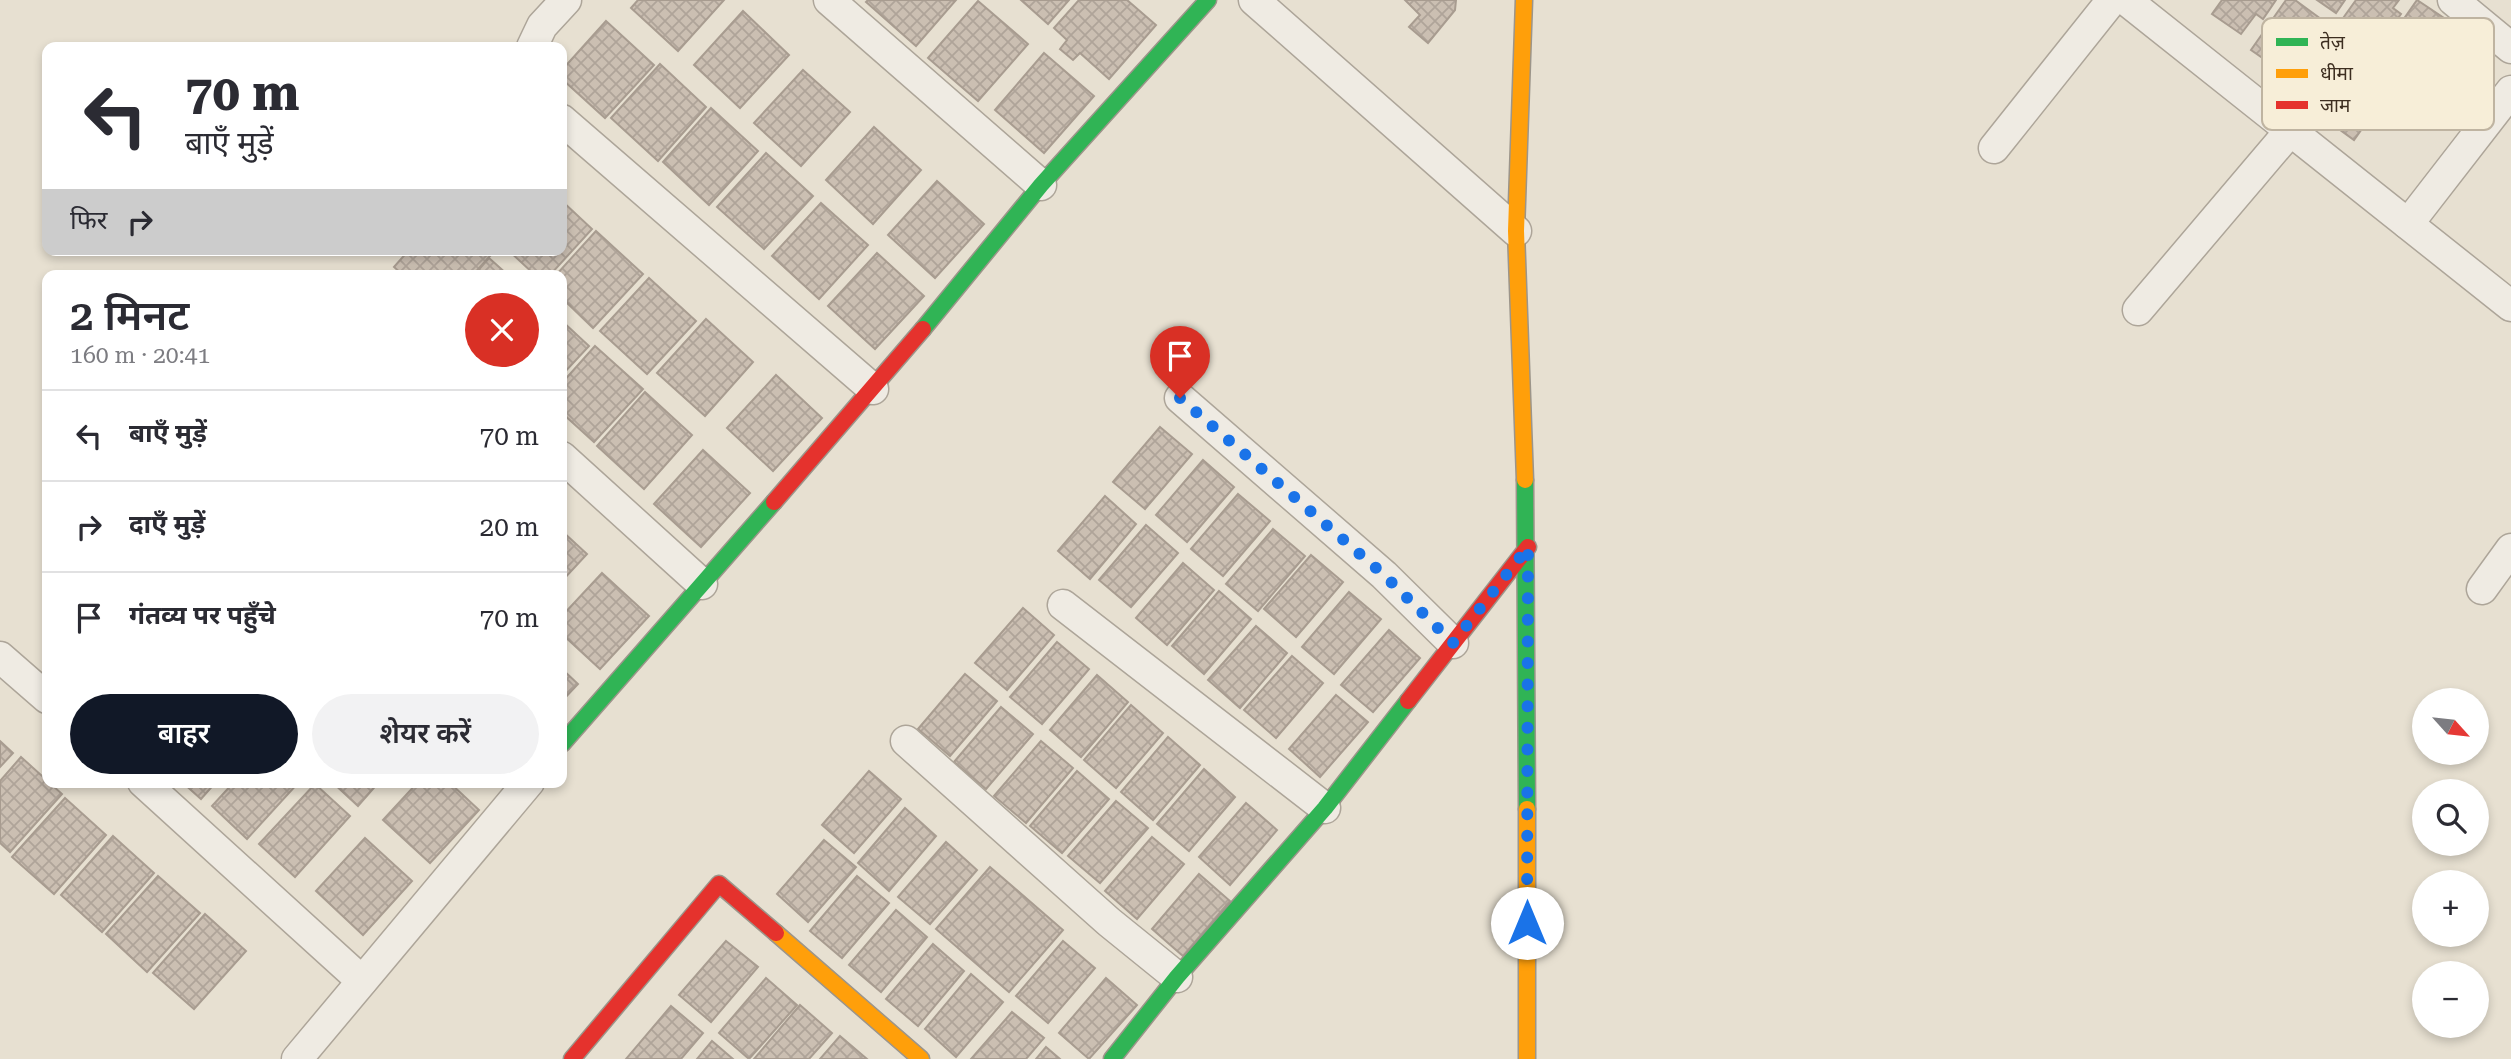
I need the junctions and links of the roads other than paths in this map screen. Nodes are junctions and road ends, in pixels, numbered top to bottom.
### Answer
1 (566, 0) edge
2 (829, 0) edge
3 (1208, 0) edge
4 (1254, 0) edge
5 (1524, 0) edge
6 (2112, 0) edge
7 (2126, 0) edge
8 (2453, 0) edge
9 (2475, 18) edge
10 (2494, 34) edge
11 (534, 42) edge
12 (2511, 48) edge
13 (2511, 91) edge
14 (2262, 109) edge
15 (2494, 113) edge
16 (567, 124) edge
17 (2481, 130) edge
18 (2290, 131) joint
19 (1994, 148) dead end
20 (1041, 185) junction
21 (2408, 224) junction
22 (1516, 231) junction
23 (2511, 306) edge
24 (2138, 310) dead end
25 (873, 389) junction
26 (1180, 398) dead end
27 (567, 462) edge
28 (1528, 547) junction
29 (2511, 549) edge
30 (702, 584) junction
31 (2482, 589) dead end
32 (1063, 605) dead end
33 (1453, 643) junction
34 (0, 657) edge
35 (42, 694) edge
36 (567, 738) edge
37 (906, 741) dead end
38 (150, 788) edge
39 (523, 788) edge
40 (1325, 808) junction
41 (1177, 978) junction
42 (362, 981) junction
43 (576, 1058) edge
44 (297, 1059) edge
45 (921, 1059) edge
46 (1111, 1059) edge
47 (1527, 1059) edge

1 - 11 street
2 - 20 street
3 - 20 street
4 - 22 street
5 - 22 street
6 - 19 street
7 - 14 street
8 - 9 street
10 - 12 street
13 - 15 street
16 - 25 street
17 - 21 street
18 - 21 street
18 - 24 street
20 - 25 street
21 - 23 street
22 - 28 street
25 - 30 street
26 - 33 street
27 - 30 street
28 - 33 street
28 - 47 street
29 - 31 street
30 - 36 street
32 - 40 street
33 - 40 street
34 - 35 street
37 - 41 street
38 - 42 street
39 - 42 street
40 - 41 street
41 - 46 street
42 - 44 street
43 - 45 street

